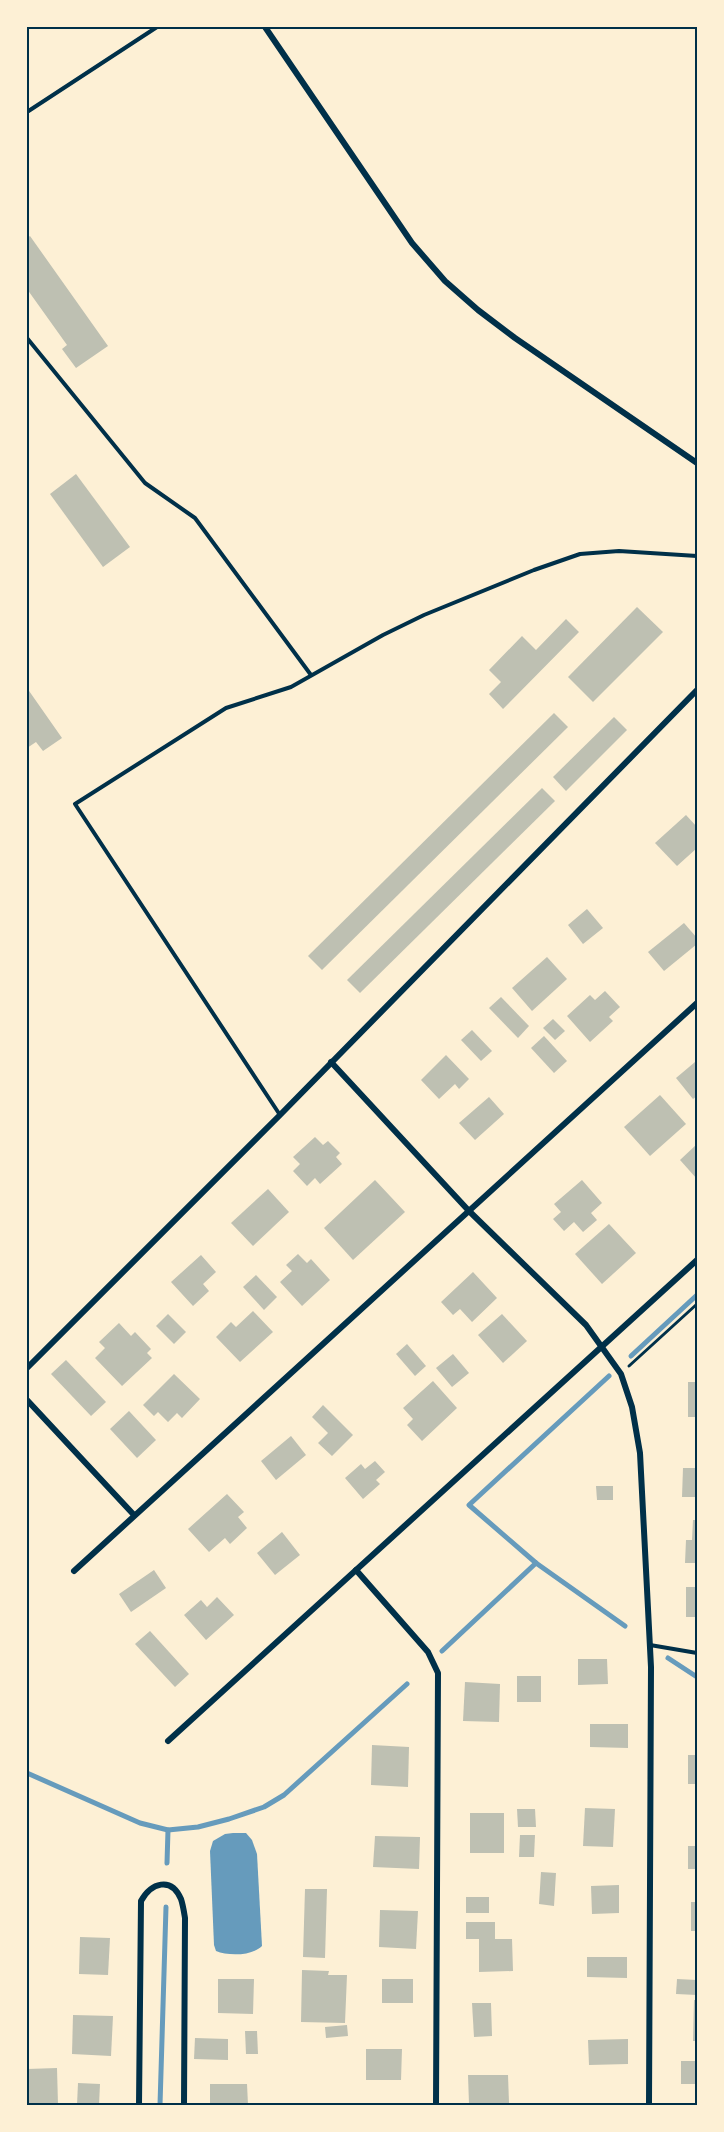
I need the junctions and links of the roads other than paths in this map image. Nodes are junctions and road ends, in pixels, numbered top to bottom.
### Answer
1 (157, 27) edge
2 (265, 27) edge
3 (27, 112) edge
4 (27, 338) edge
5 (697, 463) edge
6 (697, 556) edge
7 (311, 675) junction
8 (697, 690) edge
9 (697, 1003) edge
10 (331, 1062) junction
11 (280, 1115) junction
12 (469, 1211) junction
13 (697, 1260) edge
14 (601, 1347) junction
15 (27, 1368) edge
16 (27, 1400) edge
17 (135, 1515) junction
18 (356, 1570) junction
19 (74, 1571) dead end
20 (650, 1645) junction
21 (697, 1653) edge
22 (168, 1741) dead end
23 (139, 2105) edge
24 (184, 2105) edge
25 (436, 2105) edge
26 (649, 2105) edge

1 - 3 lane
2 - 5 street
4 - 7 lane
6 - 7 lane
7 - 11 lane
8 - 10 street
9 - 12 street
10 - 11 street
10 - 12 street
11 - 15 street
12 - 14 street
12 - 17 street
13 - 14 street
14 - 18 street
14 - 20 street
16 - 17 street
17 - 19 street
18 - 22 street
18 - 25 street
20 - 21 lane
20 - 26 street
23 - 24 street

